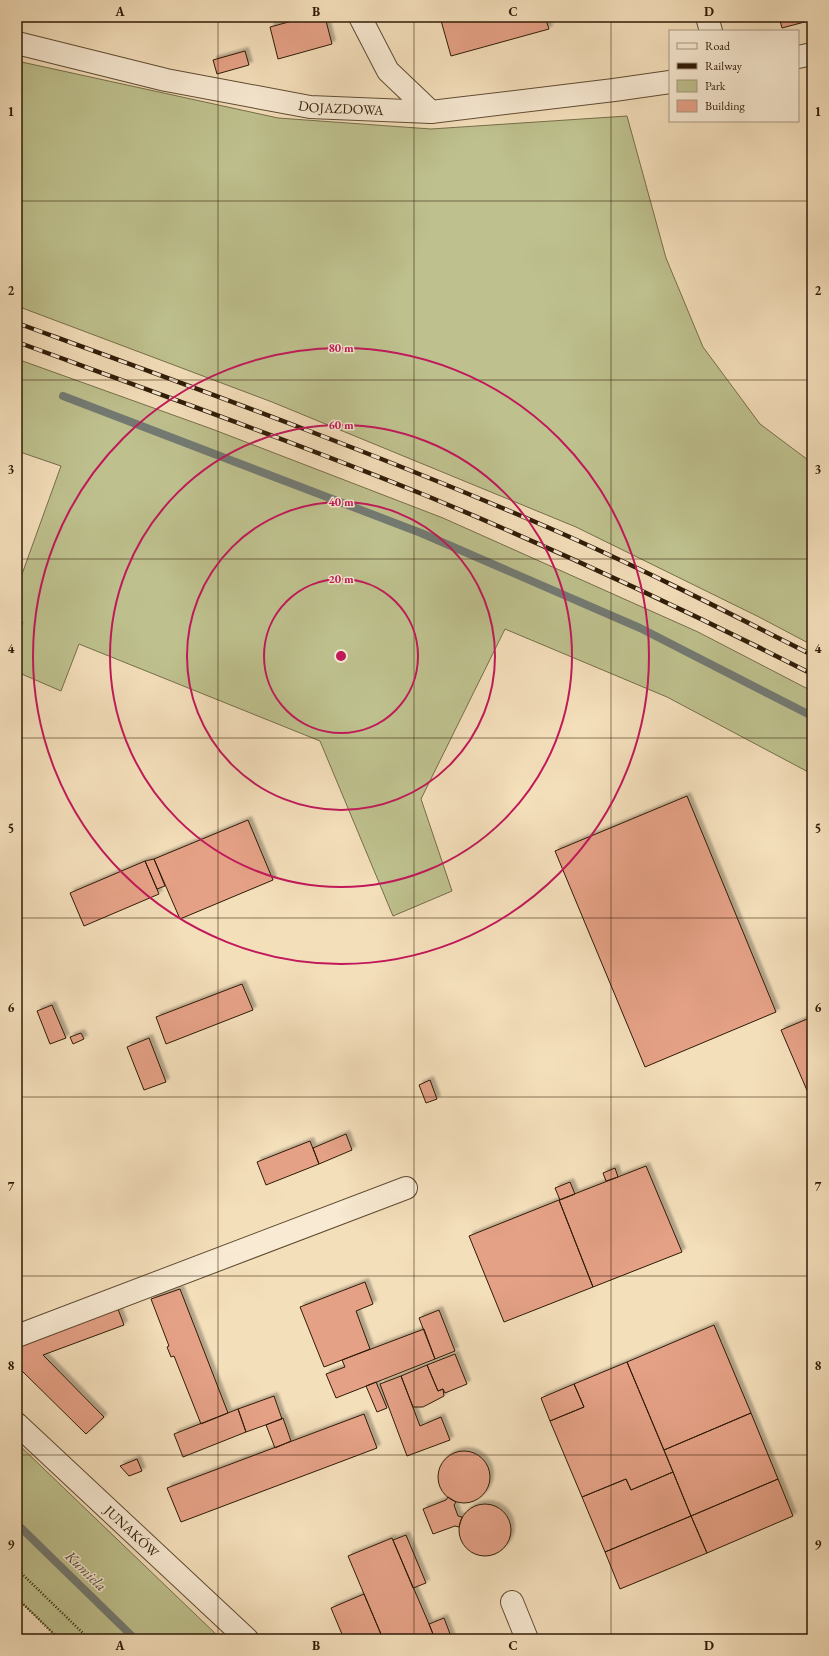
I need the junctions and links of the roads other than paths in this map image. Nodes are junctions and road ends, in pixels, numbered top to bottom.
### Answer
1 (360, 17) edge
2 (707, 17) edge
3 (711, 30) edge
4 (17, 44) edge
5 (812, 54) edge
6 (799, 57) edge
7 (669, 82) edge
8 (431, 112) junction
9 (406, 1188) dead end
10 (17, 1336) edge
11 (17, 1424) edge
12 (512, 1602) dead end
13 (246, 1639) edge
14 (527, 1639) edge

1 - 8 street
2 - 3 street
4 - 8 street, DOJAZDOWA
5 - 6 street
7 - 8 street, DOJAZDOWA
9 - 10 street
11 - 13 street, JUNAKÓW
12 - 14 street

